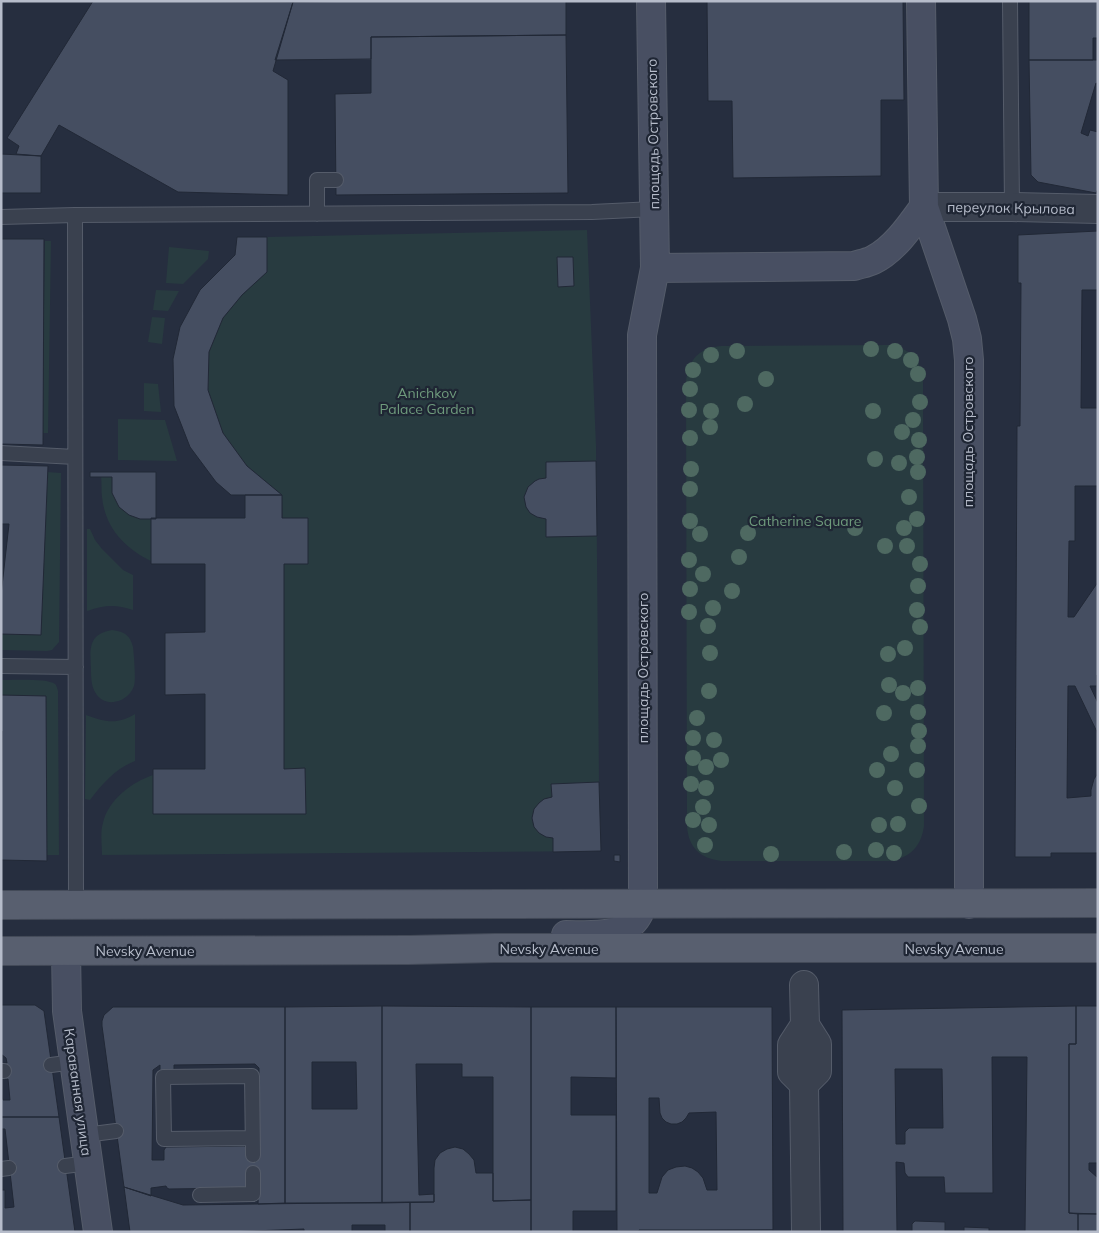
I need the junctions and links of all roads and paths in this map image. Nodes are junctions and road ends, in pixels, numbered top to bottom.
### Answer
1 (652, 1) edge
2 (921, 1) edge
3 (1010, 1) edge
4 (336, 180) dead end
5 (1091, 204) edge
6 (924, 207) junction
7 (1012, 207) junction
8 (654, 210) junction
9 (317, 214) junction
10 (75, 215) junction
11 (1, 217) edge
12 (655, 268) junction
13 (1, 453) edge
14 (75, 456) junction
15 (1, 666) edge
16 (76, 667) junction
17 (1098, 903) edge
18 (643, 904) junction
19 (969, 904) junction
20 (76, 905) junction
21 (1, 906) edge
22 (494, 948) junction
23 (1098, 948) edge
24 (1, 951) edge
25 (66, 951) junction
26 (804, 985) dead end
27 (116, 1131) dead end
28 (85, 1135) junction
29 (252, 1138) junction
30 (253, 1155) dead end
31 (253, 1173) dead end
32 (200, 1195) dead end
33 (98, 1232) edge
34 (806, 1232) edge

1 - 8 street, площадь Островского
2 - 6 street, площадь Островского
3 - 7 lane
4 - 9 lane
5 - 7 street, переулок Крылова
6 - 7 street, переулок Крылова
6 - 12 street
6 - 19 street, площадь Островского
8 - 9 lane
8 - 12 street, площадь Островского
9 - 10 lane
10 - 11 lane
10 - 14 lane
12 - 18 street, площадь Островского
13 - 14 lane
14 - 16 lane
15 - 16 lane
16 - 20 lane
17 - 19 main road
18 - 19 main road
18 - 20 main road
18 - 22 street
20 - 21 main road
22 - 23 main road, Nevsky Avenue
22 - 25 main road, Nevsky Avenue
24 - 25 main road, Nevsky Avenue
25 - 28 street, Караванная улица
26 - 34 street
27 - 28 lane
28 - 33 street, Караванная улица
29 - 29 lane
29 - 30 lane
31 - 32 lane

